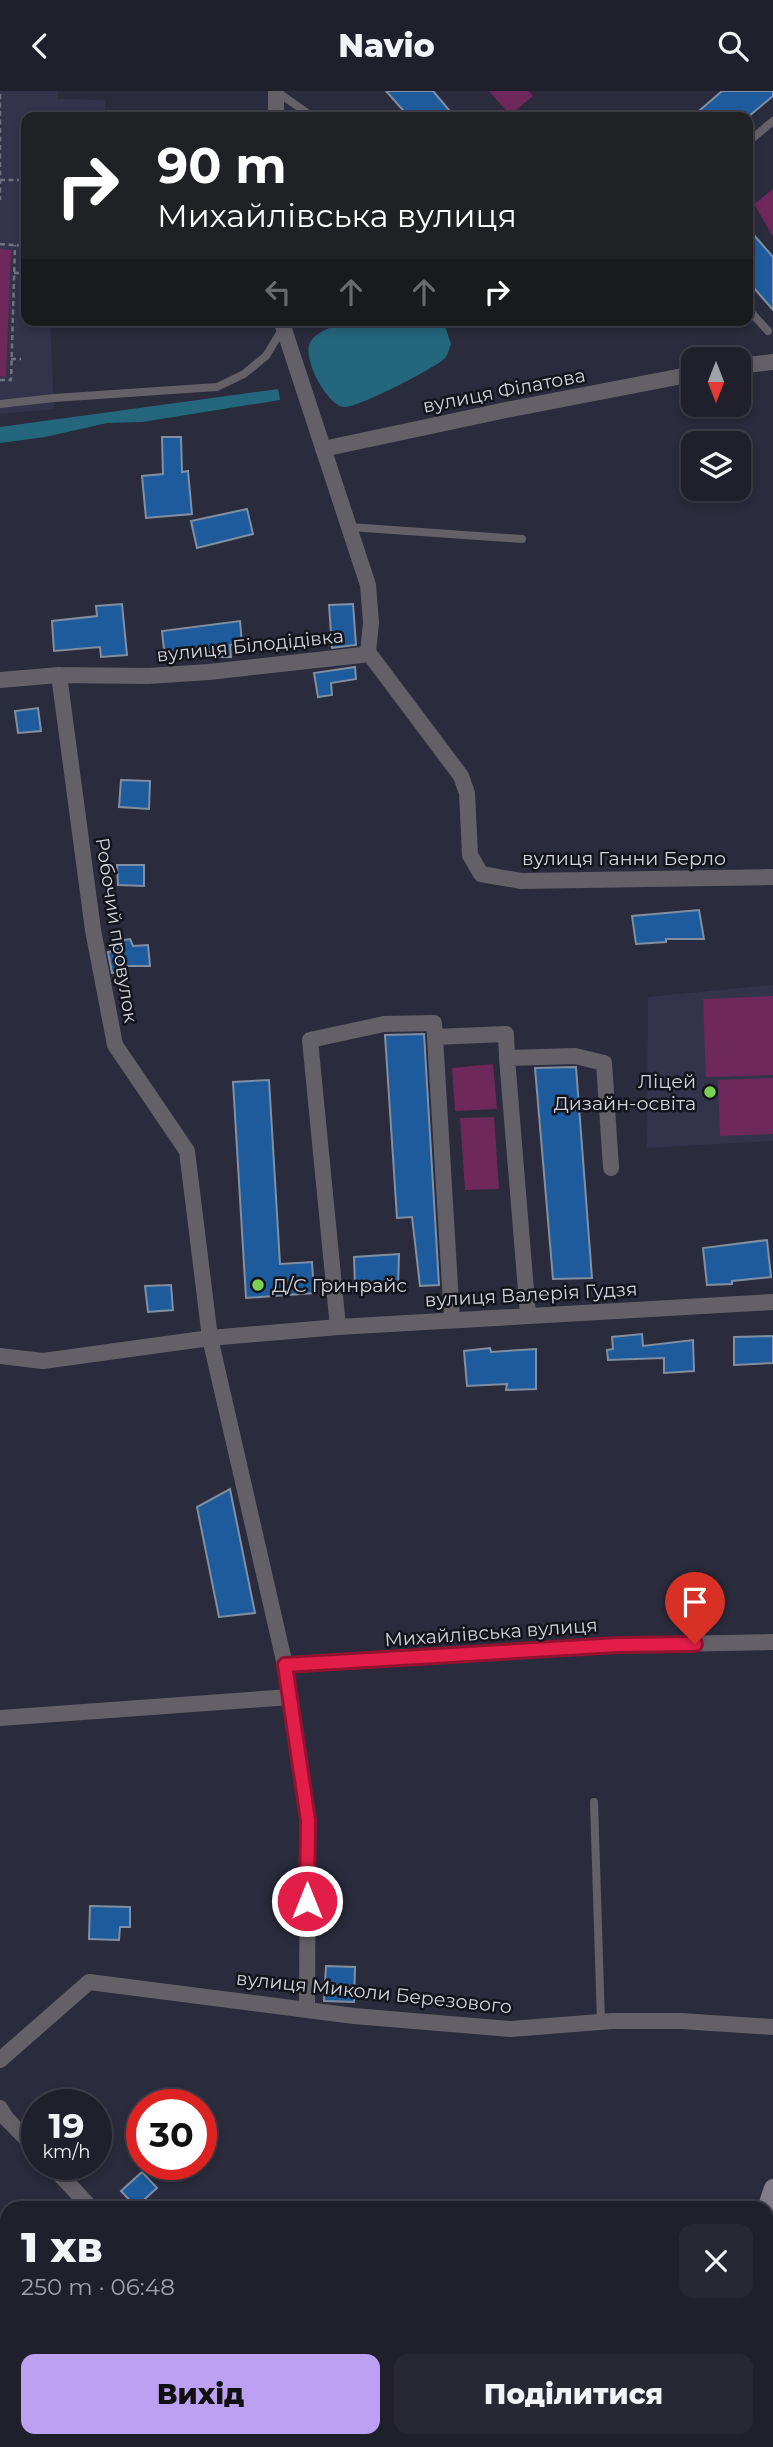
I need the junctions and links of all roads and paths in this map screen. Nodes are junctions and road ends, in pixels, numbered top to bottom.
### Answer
1 (276, 91) edge
2 (0, 94) edge
3 (276, 112) edge
4 (306, 112) edge
5 (773, 121) edge
6 (753, 138) edge
7 (0, 180) edge
8 (21, 180) edge
9 (0, 200) edge
10 (0, 244) edge
11 (15, 245) junction
12 (21, 246) edge
13 (14, 273) junction
14 (21, 273) edge
15 (753, 315) edge
16 (281, 326) edge
17 (283, 326) edge
18 (768, 331) dead end
19 (11, 359) junction
20 (21, 359) dead end
21 (773, 362) edge
22 (751, 365) edge
23 (681, 376) edge
24 (0, 380) edge
25 (0, 404) edge
26 (323, 449) junction
27 (350, 527) junction
28 (522, 540) dead end
29 (368, 652) junction
30 (59, 675) junction
31 (0, 680) edge
32 (773, 877) edge
33 (435, 1037) junction
34 (507, 1058) junction
35 (611, 1168) dead end
36 (773, 1302) edge
37 (528, 1315) junction
38 (452, 1319) junction
39 (338, 1327) junction
40 (210, 1338) junction
41 (0, 1356) edge
42 (773, 1642) edge
43 (285, 1665) junction
44 (290, 1697) junction
45 (0, 1718) edge
46 (594, 1802) dead end
47 (307, 2009) junction
48 (601, 2022) junction
49 (773, 2027) edge
50 (0, 2060) edge
51 (0, 2108) edge
52 (21, 2133) edge
53 (65, 2180) edge
54 (85, 2201) edge

1 - 3 street
1 - 4 lane
2 - 7 path
5 - 6 lane
7 - 8 path
7 - 9 path
10 - 11 path
11 - 12 path
11 - 13 path
13 - 14 path
13 - 19 path
15 - 18 lane
16 - 25 lane
17 - 26 street, вулиця Білодідівка
19 - 20 path
19 - 24 path
21 - 22 street
23 - 26 street, вулиця Філатова
26 - 27 street, вулиця Білодідівка
27 - 28 lane
27 - 29 street, вулиця Білодідівка
29 - 30 street, вулиця Білодідівка
29 - 32 street, вулиця Ганни Берло
30 - 31 street, вулиця Білодідівка
30 - 40 street, Робочий провулок
33 - 34 street
33 - 38 street
33 - 39 street
34 - 35 street
34 - 37 street
36 - 37 street, вулиця Валерія Гудзя
37 - 38 street, вулиця Валерія Гудзя
38 - 39 street, вулиця Валерія Гудзя
39 - 40 street, вулиця Валерія Гудзя
40 - 41 street, вулиця Валерія Гудзя
40 - 43 street, Робочий провулок
42 - 43 street, Михайлівська вулиця
43 - 44 street
44 - 45 street
44 - 47 street
46 - 48 lane
47 - 48 street, вулиця Миколи Березового
47 - 50 street, вулиця Миколи Березового
48 - 49 street, вулиця Миколи Березового
51 - 52 street
53 - 54 street

